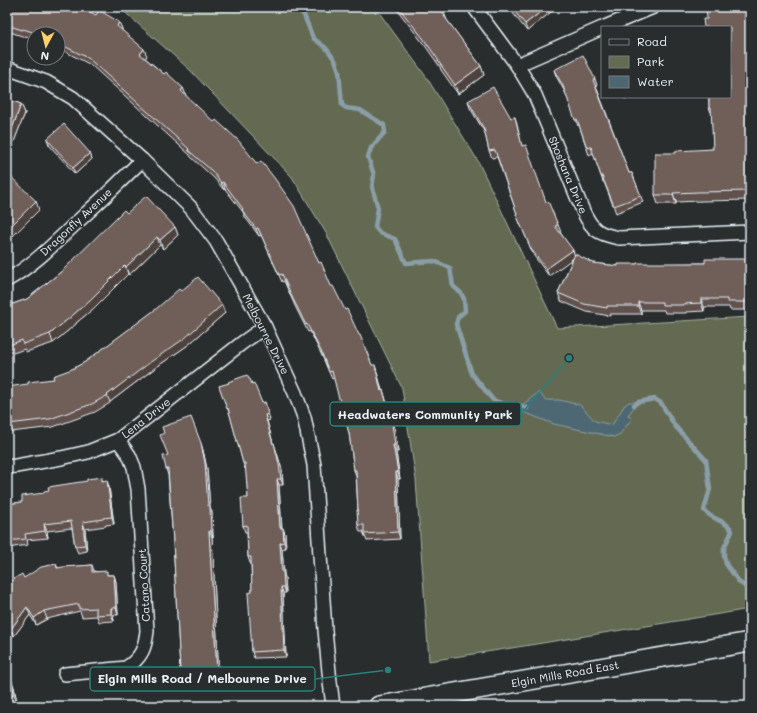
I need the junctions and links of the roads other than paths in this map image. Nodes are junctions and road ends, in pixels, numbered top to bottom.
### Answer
1 (474, 7) edge
2 (653, 7) edge
3 (607, 26) edge
4 (601, 28) edge
5 (517, 65) junction
6 (7, 68) edge
7 (142, 160) junction
8 (750, 232) edge
9 (7, 280) edge
10 (266, 327) junction
11 (118, 440) junction
12 (7, 467) edge
13 (750, 642) edge
14 (66, 674) dead end
15 (333, 706) edge
16 (379, 706) edge

1 - 5 street, Shoshana Drive
2 - 3 street
4 - 5 street
5 - 8 street, Shoshana Drive
6 - 7 street, Melbourne Drive
7 - 9 street, Dragonfly Avenue
7 - 10 street, Melbourne Drive
10 - 11 street, Lena Drive
10 - 15 street, Melbourne Drive
11 - 12 street, Lena Drive
11 - 14 street, Catano Court
13 - 16 main road, Elgin Mills Road East

